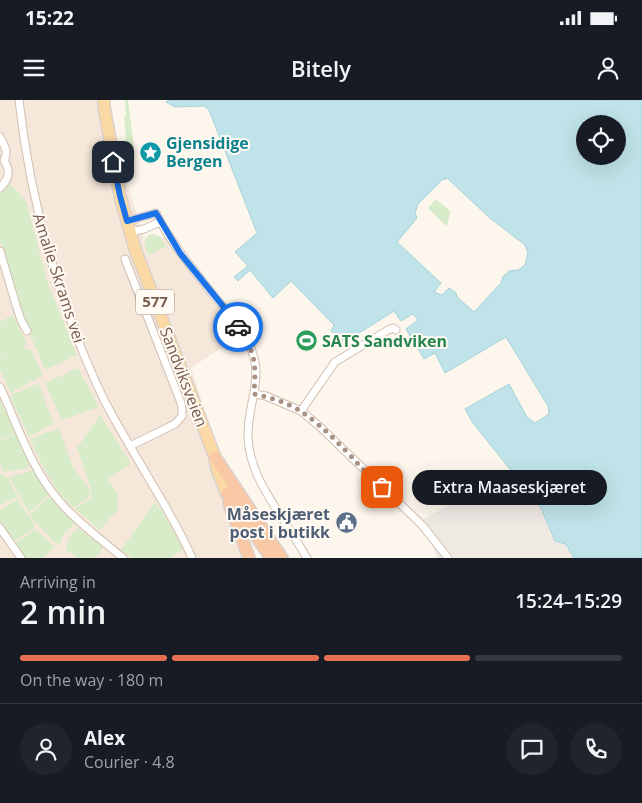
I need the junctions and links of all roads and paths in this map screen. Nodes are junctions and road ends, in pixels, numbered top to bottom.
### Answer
1 (19, 100) edge
2 (104, 100) edge
3 (110, 100) edge
4 (0, 137) edge
5 (110, 141) junction
6 (2, 161) edge
7 (0, 188) edge
8 (160, 222) junction
9 (128, 227) junction
10 (0, 252) edge
11 (125, 259) dead end
12 (396, 330) dead end
13 (27, 331) dead end
14 (0, 387) edge
15 (254, 394) junction
16 (301, 411) junction
17 (130, 446) junction
18 (215, 457) junction
19 (228, 494) junction
20 (0, 528) edge
21 (21, 558) edge
22 (124, 558) edge
23 (192, 558) edge
24 (249, 558) edge
25 (271, 558) edge
26 (282, 558) edge
27 (307, 558) edge
28 (448, 558) edge

1 - 17 street, Amalie Skrams vei
2 - 5 main road, Sandviksveien / 577
3 - 5 main road, Sandviksveien / 577
4 - 6 street
5 - 9 main road, Sandviksveien / 577
6 - 7 street
8 - 9 street
8 - 9 street
8 - 15 street
9 - 18 main road, Sandviksveien / 577
10 - 13 street
11 - 17 street
12 - 16 street
14 - 22 street
15 - 16 street
15 - 27 street
16 - 28 street
17 - 23 street, Amalie Skrams vei
18 - 19 main road, Sandviksveien / 577
18 - 26 highway
19 - 24 highway
19 - 25 highway
20 - 21 street

